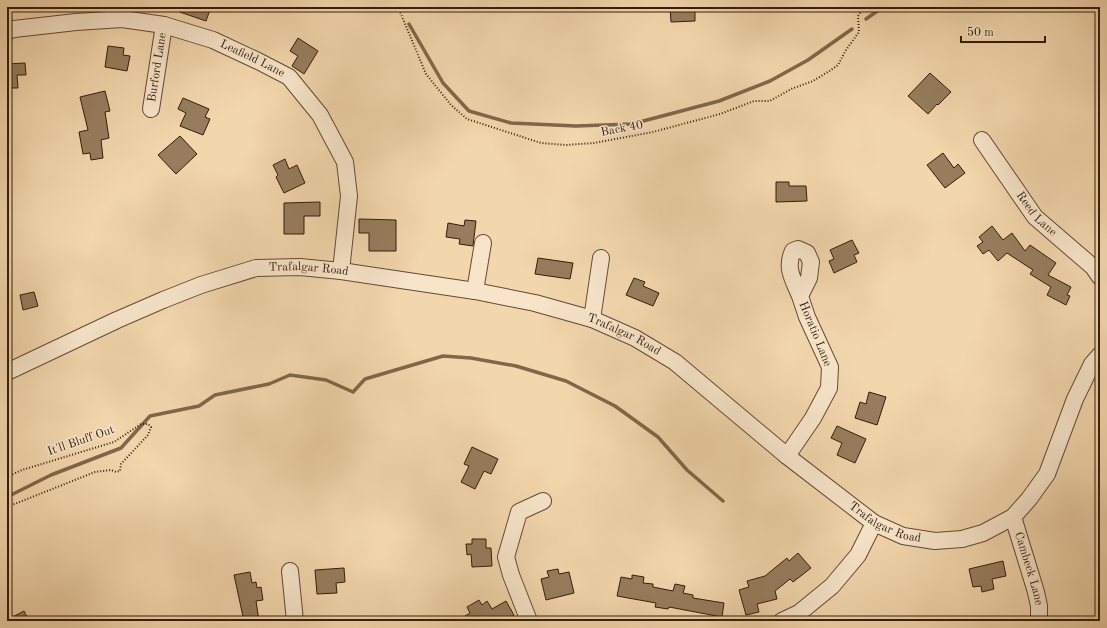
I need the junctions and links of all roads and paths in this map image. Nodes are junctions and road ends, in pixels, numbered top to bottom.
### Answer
1 (398, 7) edge
2 (864, 7) edge
3 (164, 25) junction
4 (7, 31) edge
5 (151, 109) dead end
6 (982, 140) dead end
7 (483, 244) dead end
8 (601, 258) dead end
9 (341, 271) junction
10 (1100, 278) edge
11 (475, 290) junction
12 (800, 296) dead end
13 (592, 319) junction
14 (1100, 354) edge
15 (7, 372) edge
16 (787, 456) junction
17 (7, 477) edge
18 (543, 501) dead end
19 (7, 507) edge
20 (1013, 517) junction
21 (874, 523) junction
22 (290, 571) dead end
23 (295, 621) edge
24 (529, 621) edge
25 (782, 621) edge
26 (1039, 621) edge

1 - 2 path, Back 40
3 - 4 street, Leafield Lane
3 - 5 street, Burford Lane
3 - 9 street, Leafield Lane
6 - 10 street, Reed Lane
7 - 11 street
8 - 13 street
9 - 11 street, Trafalgar Road
9 - 15 street, Trafalgar Road
11 - 13 street, Trafalgar Road
12 - 16 street, Horatio Lane
13 - 16 street, Trafalgar Road
14 - 20 street, Trafalgar Road
16 - 21 street, Trafalgar Road
17 - 19 path, It'll Bluff Out
18 - 24 street
20 - 21 street, Trafalgar Road
20 - 26 street, Cambeck Lane
21 - 25 street
22 - 23 street

